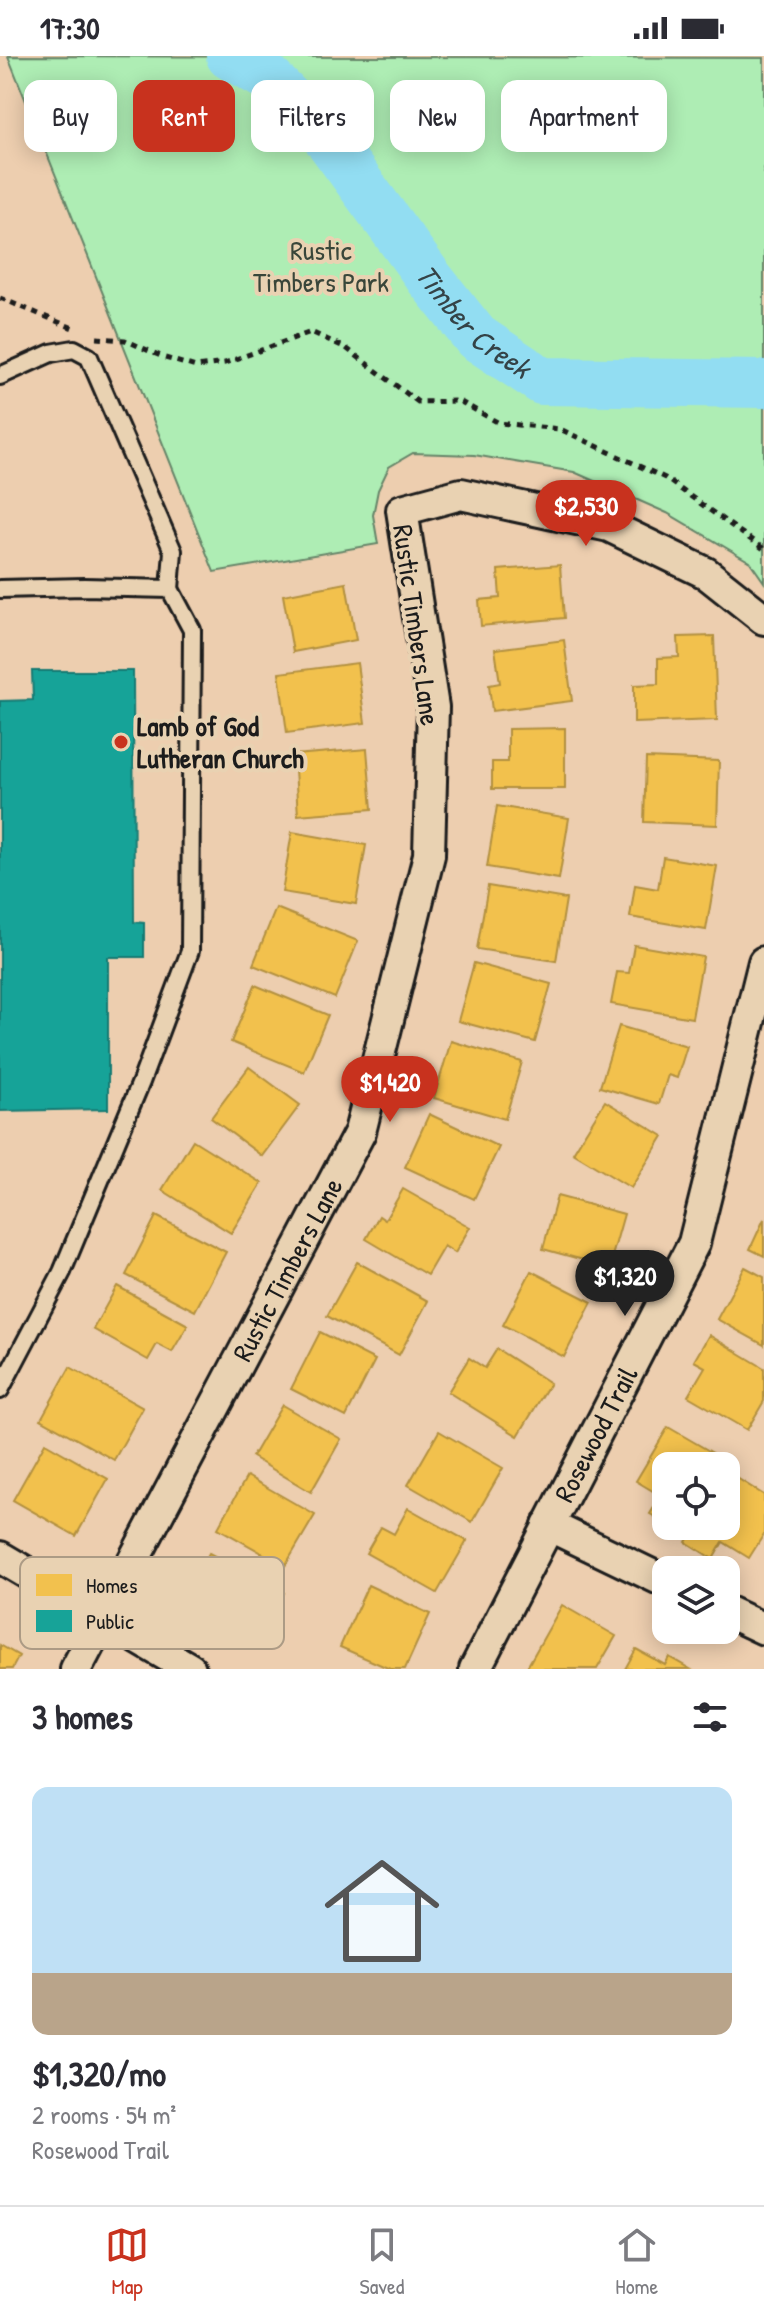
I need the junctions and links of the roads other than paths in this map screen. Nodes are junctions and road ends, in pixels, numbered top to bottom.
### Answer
1 (0, 376) edge
2 (0, 589) edge
3 (170, 589) junction
4 (764, 619) edge
5 (764, 962) edge
6 (2, 1380) edge
7 (548, 1525) junction
8 (0, 1557) edge
9 (134, 1557) edge
10 (20, 1569) edge
11 (652, 1575) edge
12 (740, 1618) edge
13 (764, 1629) edge
14 (86, 1649) edge
15 (155, 1649) edge
16 (76, 1669) edge
17 (190, 1669) edge
18 (475, 1669) edge

1 - 3 lane
2 - 3 lane
3 - 6 lane
4 - 9 street, Rustic Timbers Lane
5 - 7 street, Rosewood Trail
7 - 11 street
7 - 18 street, Rosewood Trail
8 - 10 street
12 - 13 street
14 - 16 street, Rustic Timbers Lane
15 - 17 street

